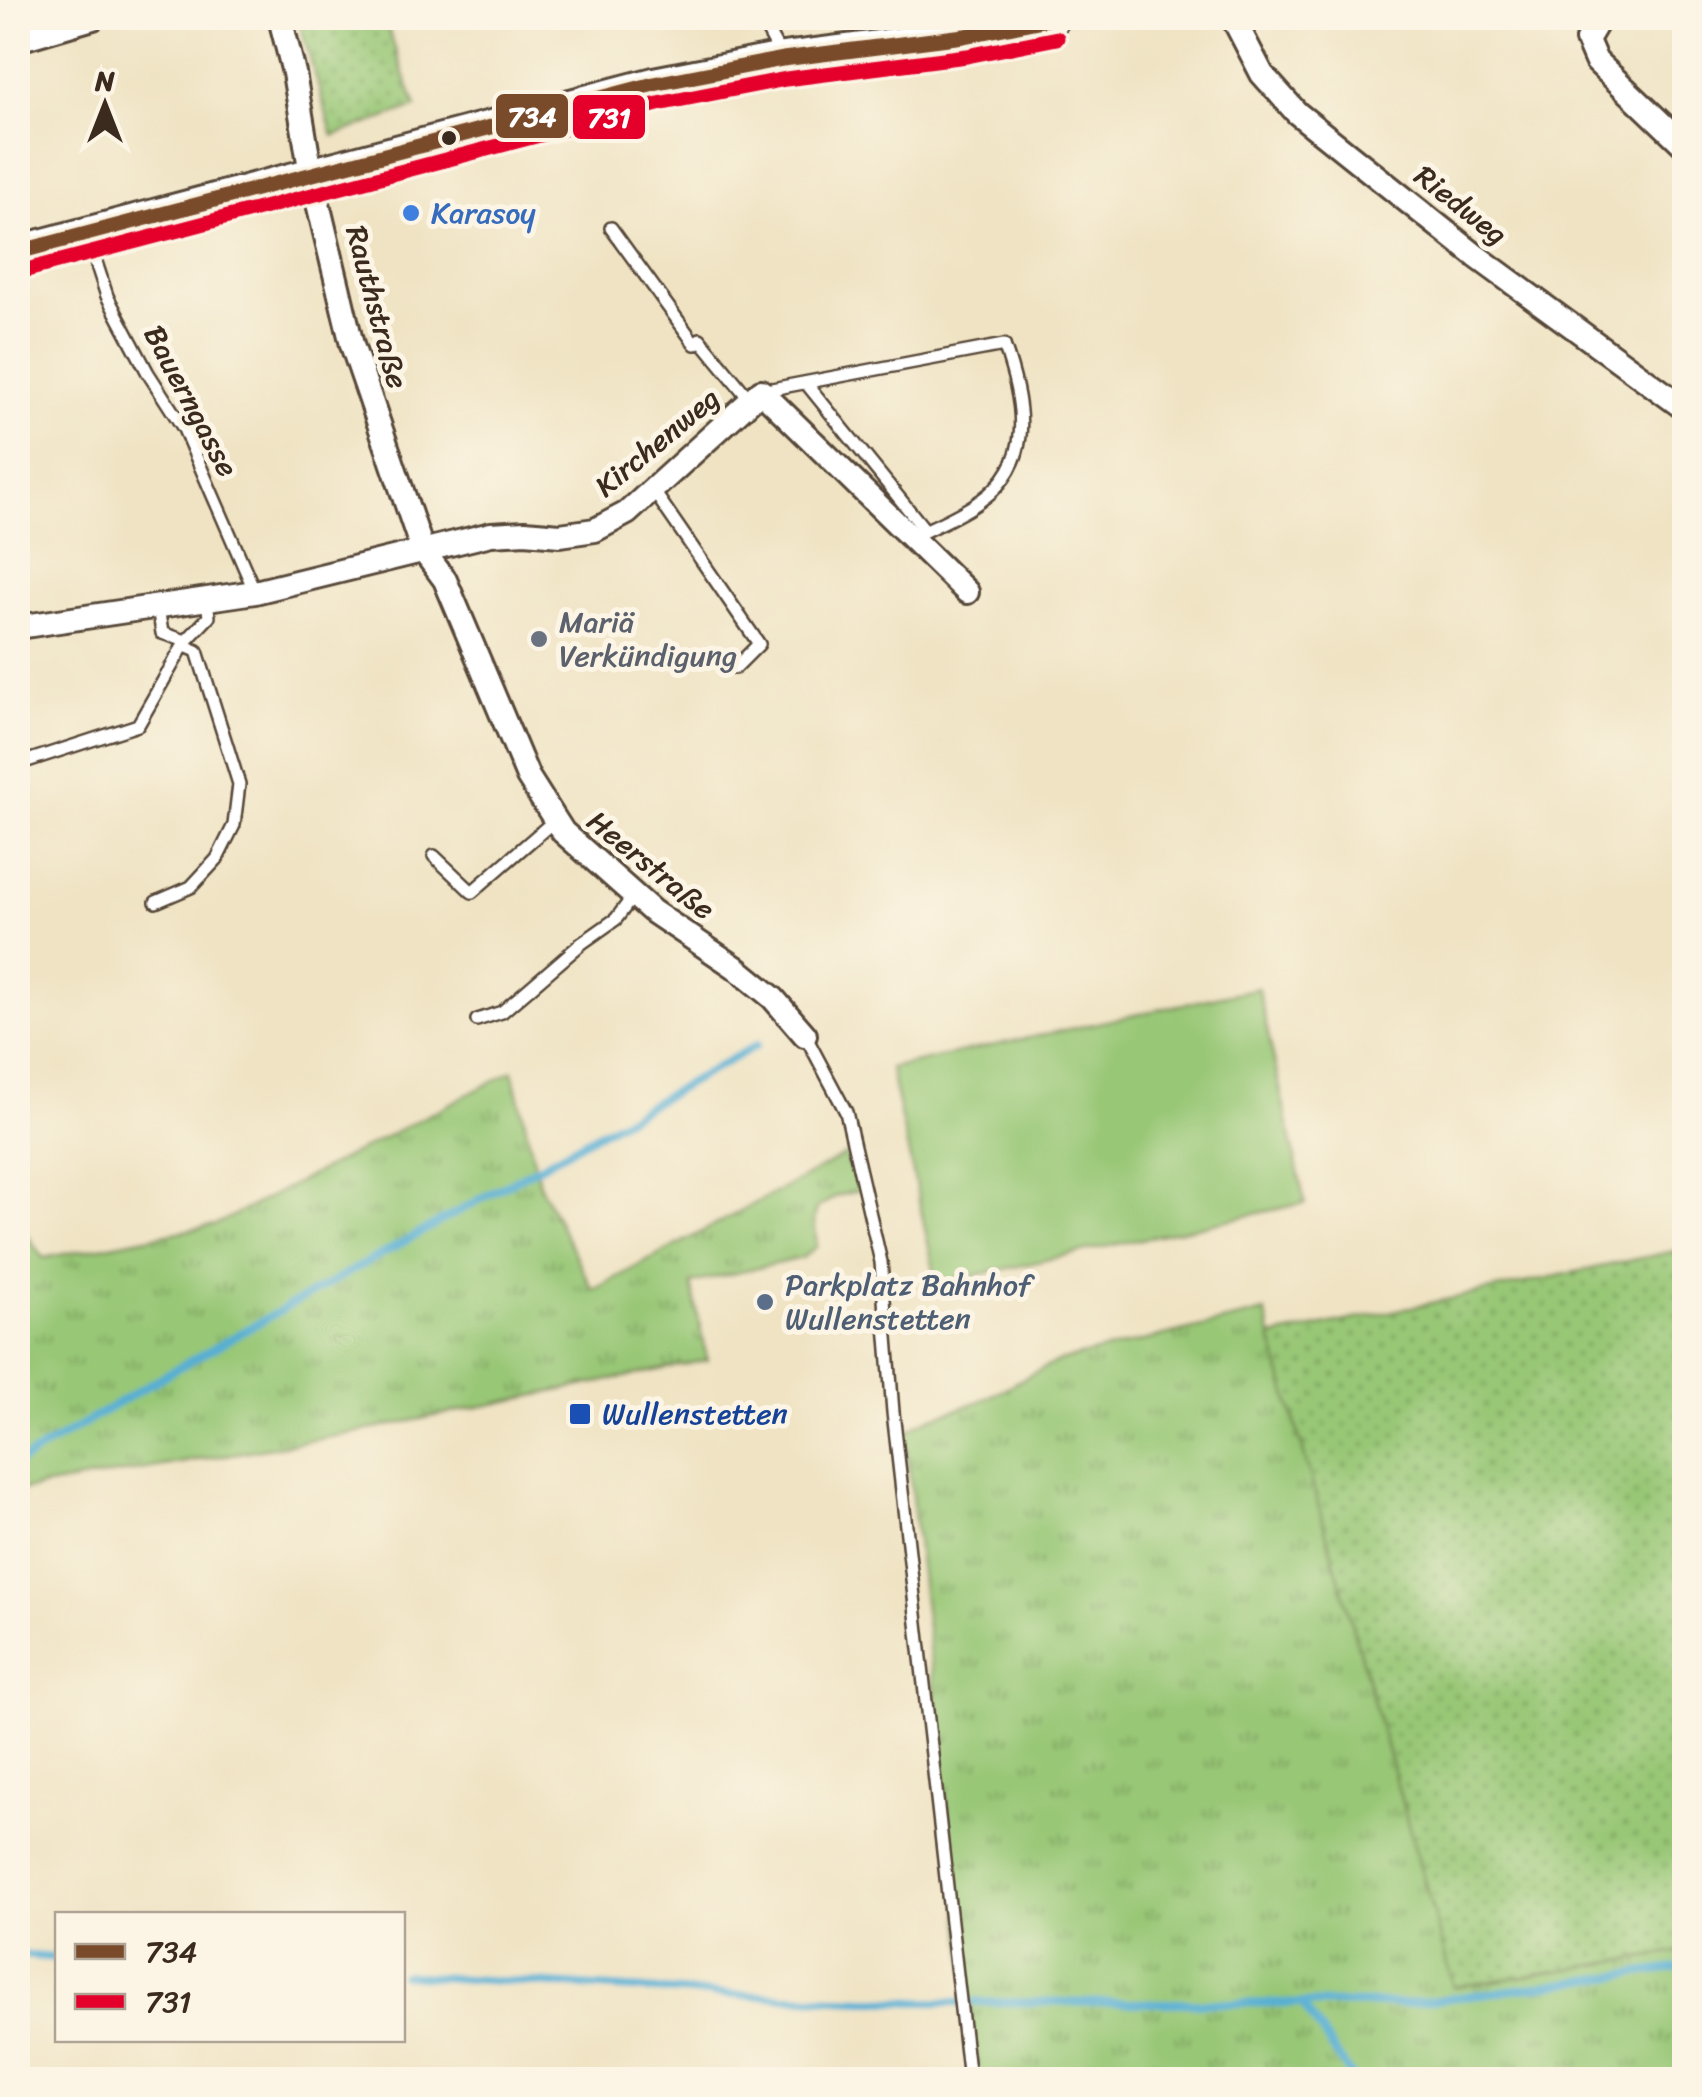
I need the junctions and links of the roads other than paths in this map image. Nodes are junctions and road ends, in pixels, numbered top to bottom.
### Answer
1 (93, 18) edge
2 (280, 18) edge
3 (761, 18) edge
4 (1052, 18) edge
5 (1233, 18) edge
6 (1600, 18) edge
7 (892, 30) edge
8 (18, 40) edge
9 (783, 59) junction
10 (1684, 145) edge
11 (311, 174) junction
12 (611, 228) dead end
13 (86, 233) junction
14 (18, 252) edge
15 (806, 383) junction
16 (756, 396) junction
17 (1682, 402) edge
18 (652, 489) junction
19 (918, 534) junction
20 (422, 549) junction
21 (255, 592) junction
22 (966, 592) dead end
23 (207, 600) junction
24 (158, 607) junction
25 (18, 627) edge
26 (186, 643) junction
27 (735, 668) dead end
28 (18, 764) edge
29 (555, 820) junction
30 (434, 856) dead end
31 (634, 895) junction
32 (156, 902) dead end
33 (477, 1020) dead end
34 (805, 1034) joint
35 (969, 2080) edge

1 - 8 street
2 - 11 street, Rauthstraße
3 - 9 lane
4 - 7 main road
5 - 17 street, Riedweg
6 - 10 street
7 - 9 main road
9 - 11 main road
11 - 13 main road
11 - 20 street, Rauthstraße
12 - 16 lane
13 - 14 main road
13 - 21 lane, Bauerngasse
15 - 16 lane
15 - 19 lane
15 - 19 lane
16 - 18 street, Kirchenweg
16 - 19 street, Kirchenweg
18 - 20 street, Kirchenweg
18 - 27 lane
19 - 22 street, Kirchenweg
20 - 21 street, Kirchenweg
20 - 29 street, Heerstraße
21 - 23 street, Kirchenweg
23 - 24 street, Kirchenweg
23 - 26 lane
24 - 25 street, Kirchenweg
24 - 26 lane
26 - 28 lane
26 - 32 lane
29 - 30 lane
29 - 31 street, Heerstraße
31 - 33 lane
31 - 34 street, Heerstraße
34 - 35 lane

